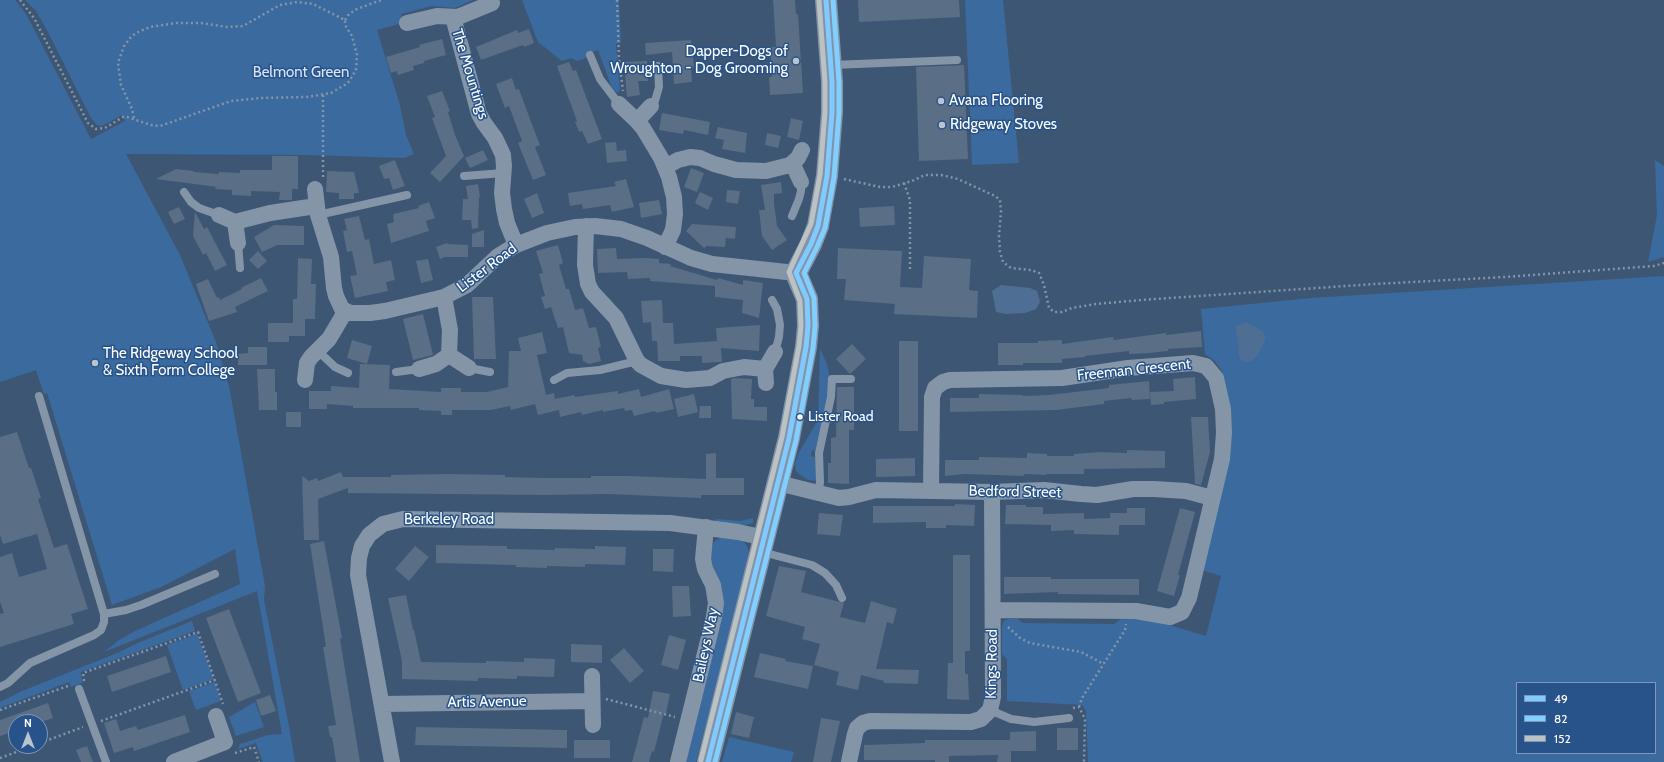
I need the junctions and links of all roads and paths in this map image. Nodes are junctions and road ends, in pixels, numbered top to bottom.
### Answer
1 (20, 0) edge
2 (381, 0) edge
3 (617, 0) edge
4 (826, 0) edge
5 (492, 4) dead end
6 (453, 17) junction
7 (345, 20) junction
8 (407, 23) dead end
9 (590, 56) dead end
10 (957, 60) dead end
11 (831, 65) junction
12 (658, 66) dead end
13 (323, 95) junction
14 (651, 106) joint
15 (622, 107) junction
16 (134, 118) junction
17 (638, 121) junction
18 (802, 150) dead end
19 (790, 165) junction
20 (665, 167) junction
21 (504, 173) junction
22 (464, 176) dead end
23 (827, 176) junction
24 (801, 182) joint
25 (904, 183) junction
26 (315, 189) joint
27 (184, 192) dead end
28 (407, 196) dead end
29 (317, 211) junction
30 (218, 215) joint
31 (792, 216) dead end
32 (235, 222) junction
33 (586, 226) junction
34 (238, 243) joint
35 (516, 245) junction
36 (665, 247) junction
37 (1664, 263) edge
38 (240, 268) dead end
39 (910, 270) dead end
40 (796, 273) junction
41 (444, 297) junction
42 (772, 300) dead end
43 (345, 312) junction
44 (318, 351) junction
45 (775, 352) joint
46 (448, 355) junction
47 (637, 361) junction
48 (469, 368) joint
49 (419, 369) joint
50 (396, 372) dead end
51 (490, 372) dead end
52 (348, 373) dead end
53 (851, 379) dead end
54 (305, 380) dead end
55 (554, 380) dead end
56 (39, 396) dead end
57 (778, 483) junction
58 (931, 490) junction
59 (992, 492) junction
60 (818, 494) junction
61 (1212, 498) junction
62 (706, 528) junction
63 (763, 545) junction
64 (215, 574) dead end
65 (842, 598) dead end
66 (993, 610) junction
67 (1127, 611) junction
68 (104, 614) junction
69 (1104, 664) junction
70 (592, 676) dead end
71 (215, 680) junction
72 (0, 688) edge
73 (79, 689) junction
74 (592, 701) junction
75 (382, 704) junction
76 (1079, 707) dead end
77 (0, 710) edge
78 (990, 710) junction
79 (216, 716) joint
80 (1069, 718) dead end
81 (689, 721) junction
82 (92, 724) junction
83 (592, 725) dead end
84 (48, 740) edge
85 (225, 742) junction
86 (11, 754) edge
87 (0, 758) edge
88 (106, 762) edge
89 (174, 762) edge
90 (259, 762) edge
91 (392, 762) edge
92 (678, 762) edge
93 (708, 762) edge
94 (849, 762) edge

1 - 16 path
2 - 7 path
3 - 15 path
4 - 11 main road
5 - 6 street, The Mountings
6 - 8 street, The Mountings
6 - 21 street, The Mountings
7 - 13 path
7 - 16 path
9 - 15 lane
10 - 11 lane
11 - 23 main road
12 - 14 lane
13 - 16 path
13 - 26 path
14 - 17 street
15 - 17 street
17 - 20 street
18 - 19 street
19 - 20 street
19 - 24 street
20 - 36 street
21 - 22 lane
21 - 35 street, The Mountings
23 - 25 path
23 - 40 main road
24 - 31 lane
25 - 37 path
25 - 39 path
26 - 29 street
27 - 30 lane
28 - 29 lane
29 - 32 street
29 - 43 street
30 - 32 street
32 - 34 street
33 - 35 street, Lister Road
33 - 36 street, Lister Road
33 - 47 street
34 - 38 lane
35 - 41 street, Lister Road
36 - 40 street, Lister Road
40 - 57 main road
41 - 43 street, Lister Road
41 - 46 street
42 - 45 lane
43 - 44 street
44 - 52 lane
44 - 54 street
45 - 47 street
46 - 48 street
46 - 49 street
47 - 55 lane
48 - 51 lane
49 - 50 lane
53 - 60 lane
56 - 68 lane
57 - 60 street, Bedford Street
57 - 63 main road
58 - 59 street, Bedford Street
58 - 60 street, Bedford Street
58 - 61 street, Freeman Crescent
59 - 61 street, Bedford Street
59 - 66 street, Kings Road
61 - 67 street, Freeman Crescent
62 - 63 street, Berkeley Road
62 - 75 street, Berkeley Road
62 - 81 street, Baileys Way
63 - 65 lane
63 - 93 main road
64 - 68 lane
66 - 67 street, Freeman Crescent
66 - 69 path
66 - 78 street, Kings Road
67 - 69 path
68 - 72 lane
69 - 76 path
70 - 74 street
71 - 73 path
71 - 79 path
71 - 82 path
73 - 77 path
73 - 82 lane
74 - 75 street, Artis Avenue
74 - 81 path
74 - 83 street
75 - 91 street, Berkeley Road
78 - 80 lane
78 - 94 street, Kings Road
79 - 85 street
81 - 92 street, Baileys Way
82 - 84 path
82 - 88 lane
85 - 89 street
85 - 90 path
86 - 87 path

